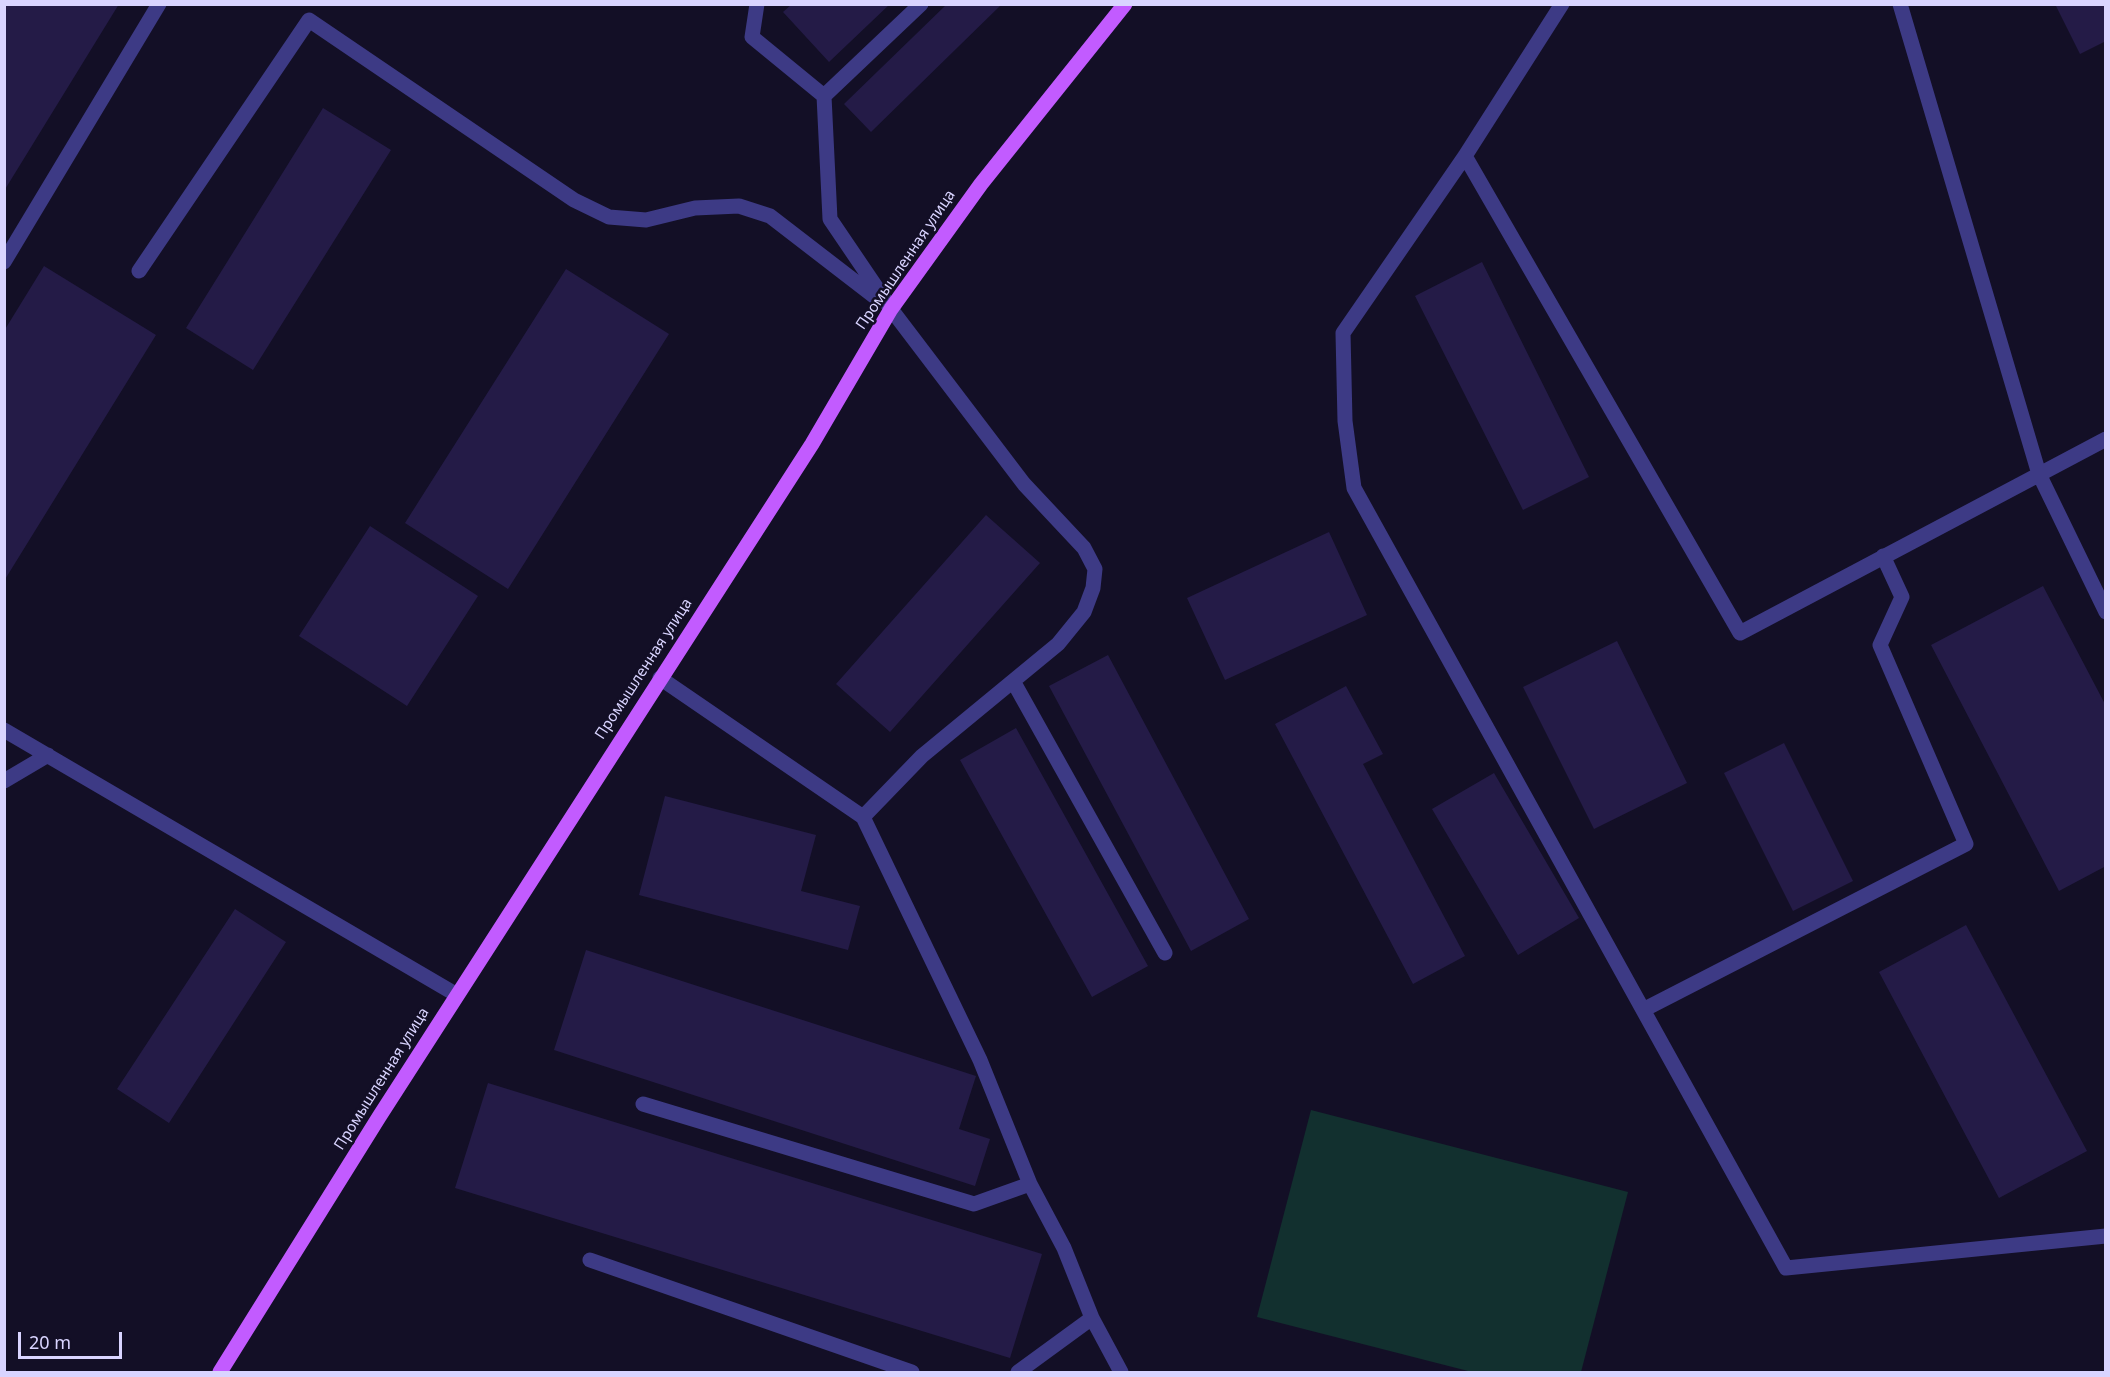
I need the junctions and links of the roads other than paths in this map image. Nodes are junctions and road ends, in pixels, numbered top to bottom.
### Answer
1 (159, 4) edge
2 (757, 4) edge
3 (921, 4) edge
4 (1125, 4) edge
5 (1562, 4) edge
6 (1900, 4) edge
7 (824, 96) junction
8 (1465, 156) junction
9 (4, 261) edge
10 (139, 271) dead end
11 (891, 309) junction
12 (2106, 439) edge
13 (2039, 474) junction
14 (1884, 556) junction
15 (2106, 612) edge
16 (660, 678) junction
17 (1013, 681) junction
18 (4, 730) edge
19 (48, 755) junction
20 (4, 781) edge
21 (863, 817) junction
22 (1165, 953) dead end
23 (457, 995) junction
24 (1643, 1010) junction
25 (643, 1104) dead end
26 (1030, 1184) junction
27 (2106, 1236) edge
28 (590, 1260) dead end
29 (1092, 1318) junction
30 (220, 1372) edge
31 (912, 1372) edge
32 (1018, 1372) edge
33 (1121, 1372) edge

1 - 9 lane
2 - 7 lane
3 - 7 lane
4 - 11 main road, Промышленная улица
5 - 8 lane
6 - 13 lane
7 - 11 lane
8 - 14 lane
8 - 24 lane
10 - 11 lane
11 - 16 main road, Промышленная улица
11 - 17 lane
12 - 13 lane
13 - 14 lane
13 - 15 lane
14 - 24 lane
16 - 21 lane
16 - 23 main road, Промышленная улица
17 - 21 lane
17 - 22 lane
18 - 19 lane
19 - 20 lane
19 - 23 lane
21 - 26 lane
23 - 30 main road, Промышленная улица
24 - 27 lane
25 - 26 lane
26 - 29 lane
28 - 31 lane
29 - 32 lane
29 - 33 lane

